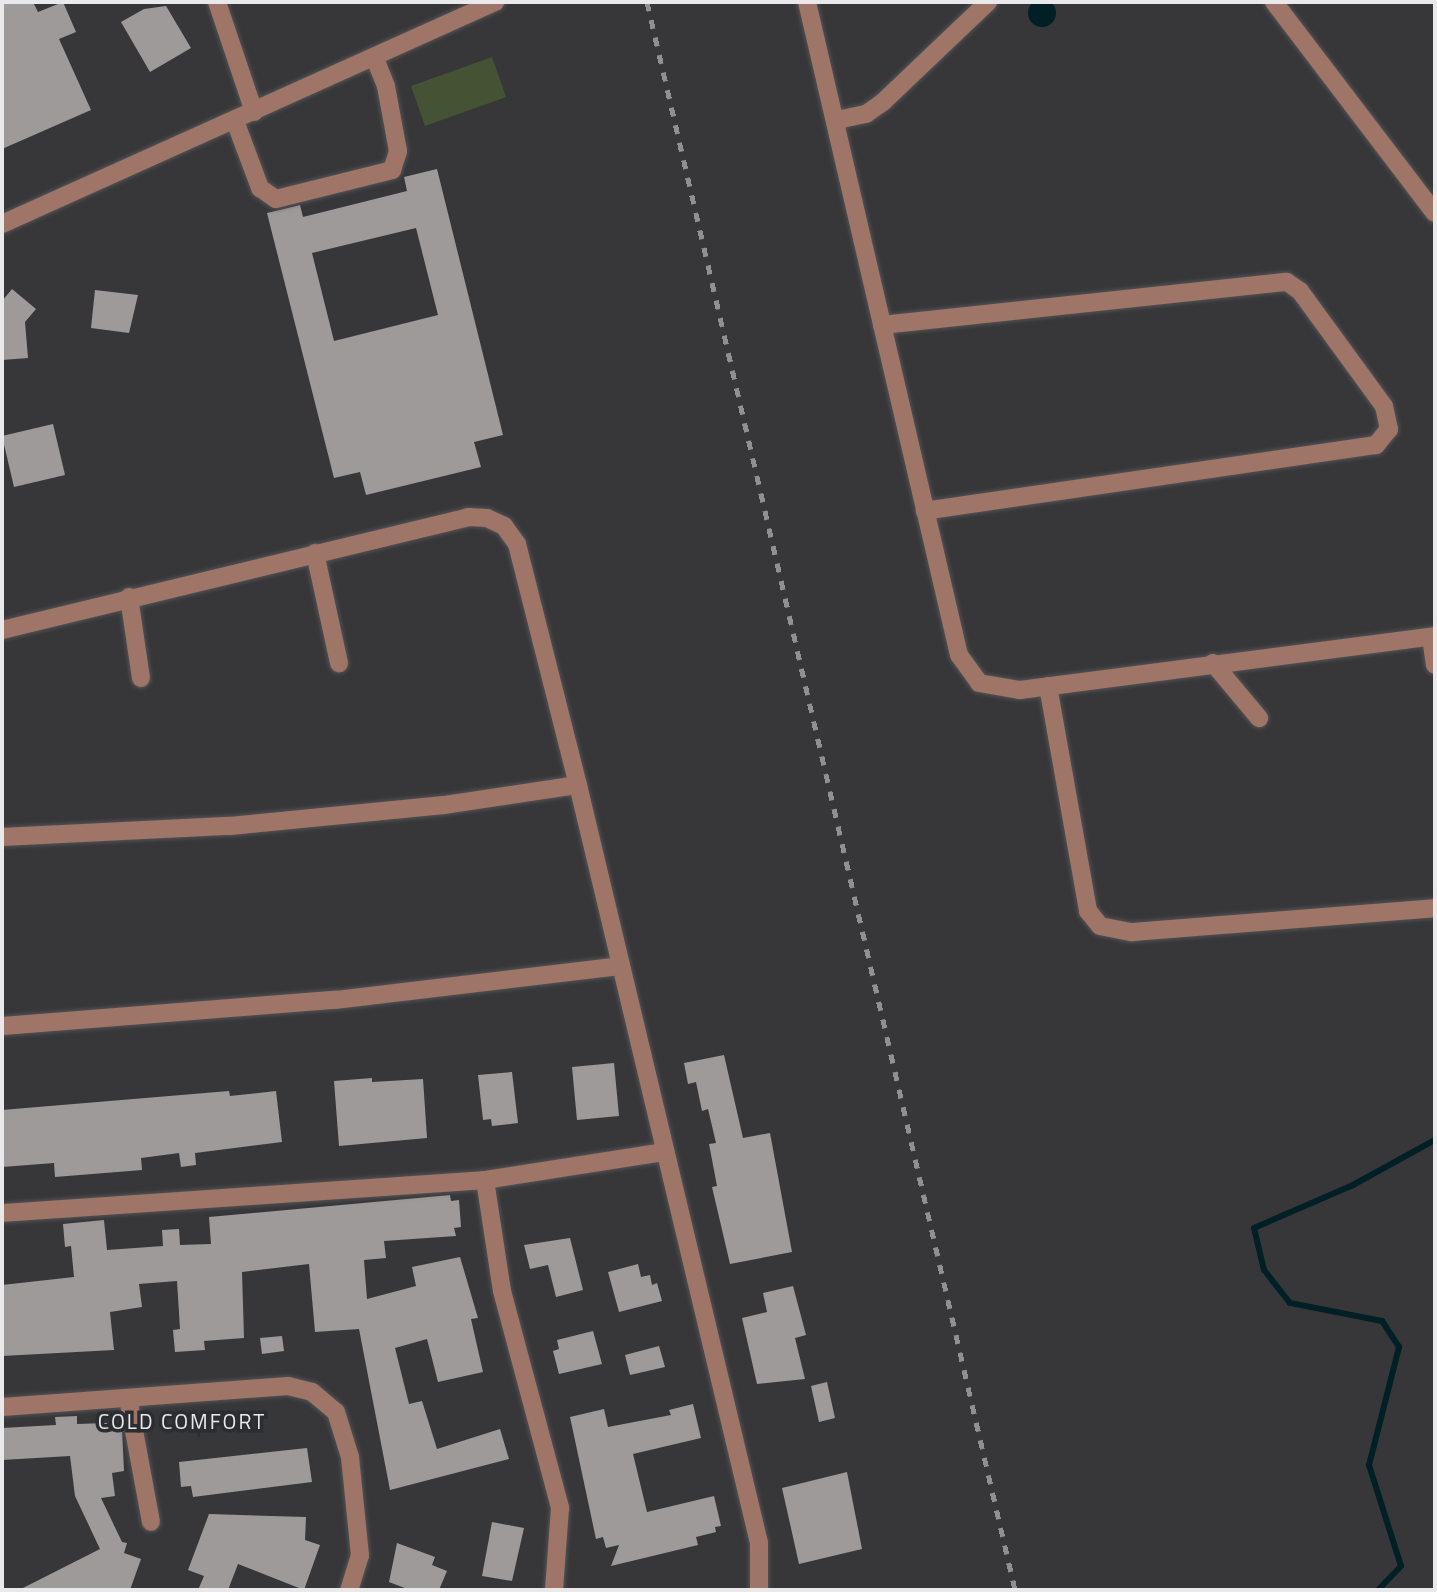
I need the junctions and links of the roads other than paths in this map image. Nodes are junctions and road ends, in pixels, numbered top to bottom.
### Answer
1 (217, 2) edge
2 (495, 2) edge
3 (807, 2) edge
4 (988, 2) edge
5 (1274, 2) edge
6 (375, 59) junction
7 (254, 112) junction
8 (837, 120) junction
9 (235, 121) junction
10 (1435, 213) edge
11 (2, 223) edge
12 (883, 325) junction
13 (926, 511) junction
14 (314, 553) junction
15 (129, 597) junction
16 (2, 630) edge
17 (1433, 636) edge
18 (340, 663) dead end
19 (1213, 663) junction
20 (1435, 666) edge
21 (141, 678) dead end
22 (1048, 686) junction
23 (1259, 718) dead end
24 (578, 785) junction
25 (2, 837) edge
26 (1435, 908) edge
27 (619, 966) junction
28 (2, 1026) edge
29 (664, 1152) junction
30 (485, 1180) junction
31 (2, 1213) edge
32 (128, 1398) junction
33 (2, 1407) edge
34 (151, 1522) dead end
35 (349, 1590) edge
36 (554, 1590) edge
37 (758, 1590) edge

1 - 7 street
2 - 6 street
3 - 8 street
4 - 8 street
5 - 10 street
6 - 7 street
6 - 9 street
7 - 9 street
8 - 12 street
9 - 11 street
12 - 13 street
12 - 13 street
13 - 22 street
14 - 15 street
14 - 18 street
14 - 24 street
15 - 16 street
15 - 21 street
17 - 19 street
17 - 20 street
19 - 22 street
19 - 23 street
22 - 26 street
24 - 25 street
24 - 27 street
27 - 28 street
27 - 29 street
29 - 30 street
29 - 37 street
30 - 31 street
30 - 36 street
32 - 33 street
32 - 34 street
32 - 35 street

